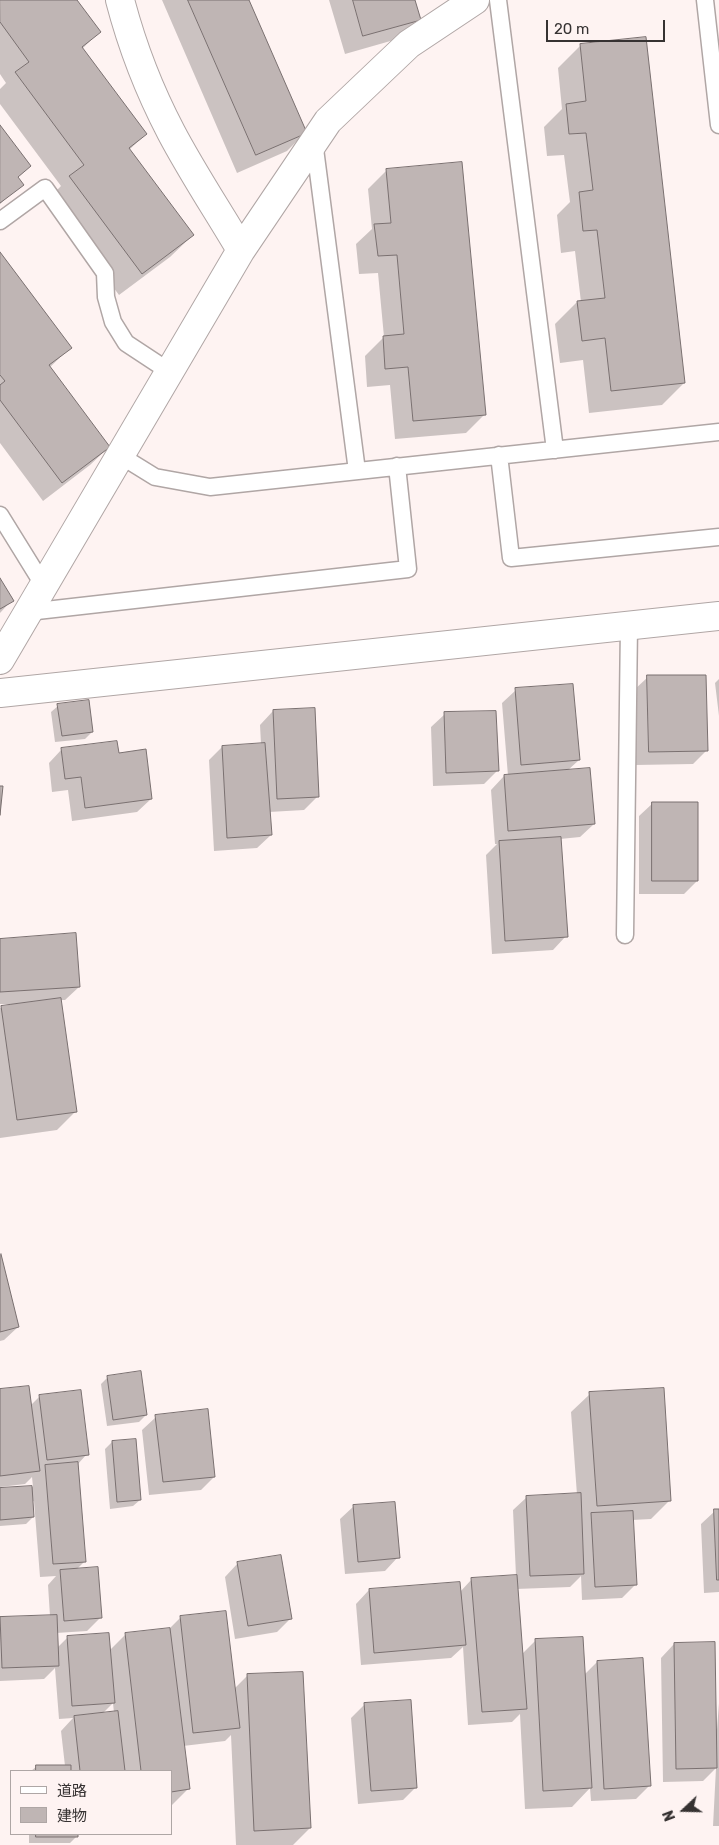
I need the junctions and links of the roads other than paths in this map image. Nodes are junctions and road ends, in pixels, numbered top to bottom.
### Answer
1 (120, 0) edge
2 (475, 0) edge
3 (498, 0) edge
4 (705, 0) edge
5 (719, 126) edge
6 (314, 141) junction
7 (0, 220) edge
8 (241, 250) junction
9 (170, 372) junction
10 (719, 432) edge
11 (555, 450) junction
12 (121, 456) junction
13 (499, 456) junction
14 (397, 466) junction
15 (357, 471) junction
16 (0, 515) edge
17 (719, 537) edge
18 (44, 586) junction
19 (28, 612) junction
20 (719, 616) edge
21 (629, 625) junction
22 (0, 660) edge
23 (0, 693) edge
24 (626, 935) dead end

1 - 8 street
2 - 6 street
3 - 11 lane
4 - 5 lane
6 - 8 street
6 - 15 lane
7 - 9 lane
8 - 9 street
9 - 12 street
10 - 11 lane
11 - 13 lane
12 - 15 lane
12 - 18 street
13 - 14 lane
13 - 17 lane
14 - 15 lane
14 - 19 lane
16 - 18 lane
18 - 19 street
19 - 22 street
20 - 21 street
21 - 23 street
21 - 24 lane

